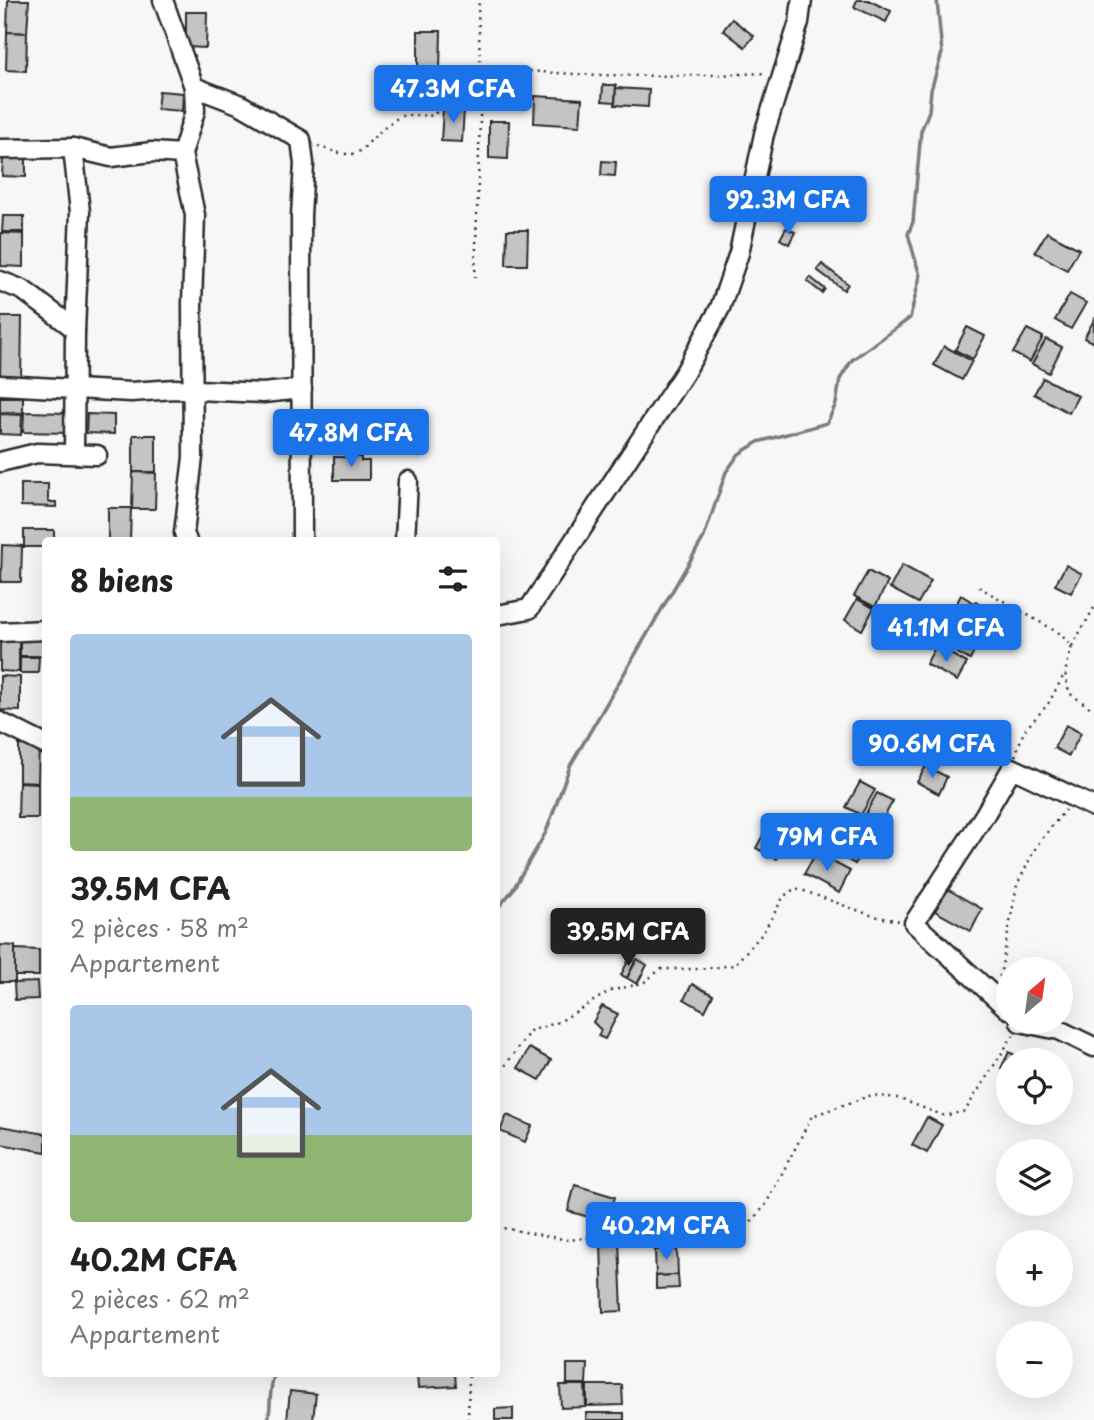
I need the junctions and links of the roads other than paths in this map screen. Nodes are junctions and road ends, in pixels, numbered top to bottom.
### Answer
1 (163, 0) edge
2 (802, 0) edge
3 (194, 87) junction
4 (73, 148) junction
5 (0, 149) edge
6 (181, 154) junction
7 (0, 281) edge
8 (75, 332) junction
9 (0, 385) edge
10 (75, 389) junction
11 (302, 390) junction
12 (193, 391) junction
13 (74, 454) junction
14 (97, 455) dead end
15 (0, 462) edge
16 (408, 481) dead end
17 (186, 537) edge
18 (302, 537) edge
19 (405, 537) edge
20 (500, 614) edge
21 (42, 630) edge
22 (0, 632) edge
23 (0, 722) edge
24 (42, 743) edge
25 (1094, 807) edge
26 (996, 1000) edge
27 (1067, 1034) edge
28 (1094, 1047) edge

1 - 3 street
2 - 20 street
3 - 6 street
3 - 11 street
4 - 5 street
4 - 6 street
4 - 8 street
6 - 12 street
7 - 8 street
8 - 10 street
9 - 10 street
10 - 12 street
10 - 13 street
11 - 12 street
11 - 18 street
12 - 17 street
13 - 14 street
13 - 15 street
16 - 19 street
21 - 22 street
23 - 24 street
25 - 26 street
27 - 28 street

